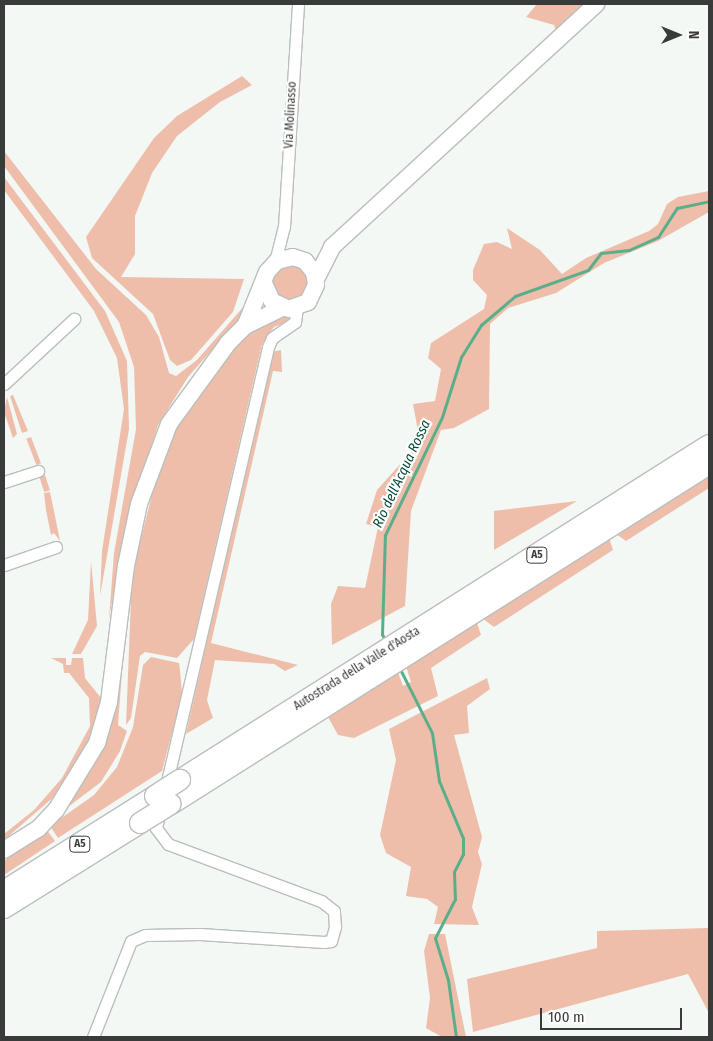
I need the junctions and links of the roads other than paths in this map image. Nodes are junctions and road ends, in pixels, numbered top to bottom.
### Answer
1 (298, 4) edge
2 (596, 4) edge
3 (284, 227) junction
4 (332, 247) junction
5 (298, 258) junction
6 (275, 262) junction
7 (316, 279) junction
8 (264, 283) junction
9 (289, 308) junction
10 (74, 319) dead end
11 (245, 326) junction
12 (4, 384) edge
13 (709, 445) edge
14 (709, 464) edge
15 (38, 470) dead end
16 (4, 482) edge
17 (606, 520) junction
18 (56, 547) dead end
19 (4, 565) edge
20 (316, 703) junction
21 (163, 800) junction
22 (4, 850) edge
23 (4, 891) edge
24 (4, 908) edge
25 (93, 1037) edge

1 - 3 street, Via Molinasso
2 - 4 main road
3 - 5 street
3 - 6 street
4 - 5 main road
4 - 7 main road
5 - 6 main road
5 - 7 main road
6 - 8 main road
7 - 9 main road
8 - 9 main road
8 - 11 main road
9 - 11 main road
9 - 25 street
10 - 12 street
11 - 22 main road
13 - 17 highway, Autostrada della Valle d'Aosta / A5
14 - 17 highway, Autostrada della Valle d'Aosta / A5
15 - 16 street
17 - 20 highway, Autostrada della Valle d'Aosta / A5
18 - 19 street
20 - 21 highway, Autostrada della Valle d'Aosta / A5
20 - 21 highway, Autostrada della Valle d'Aosta / A5, bridge
21 - 23 highway, Autostrada della Valle d'Aosta / A5
21 - 24 highway, Autostrada della Valle d'Aosta / A5, bridge

